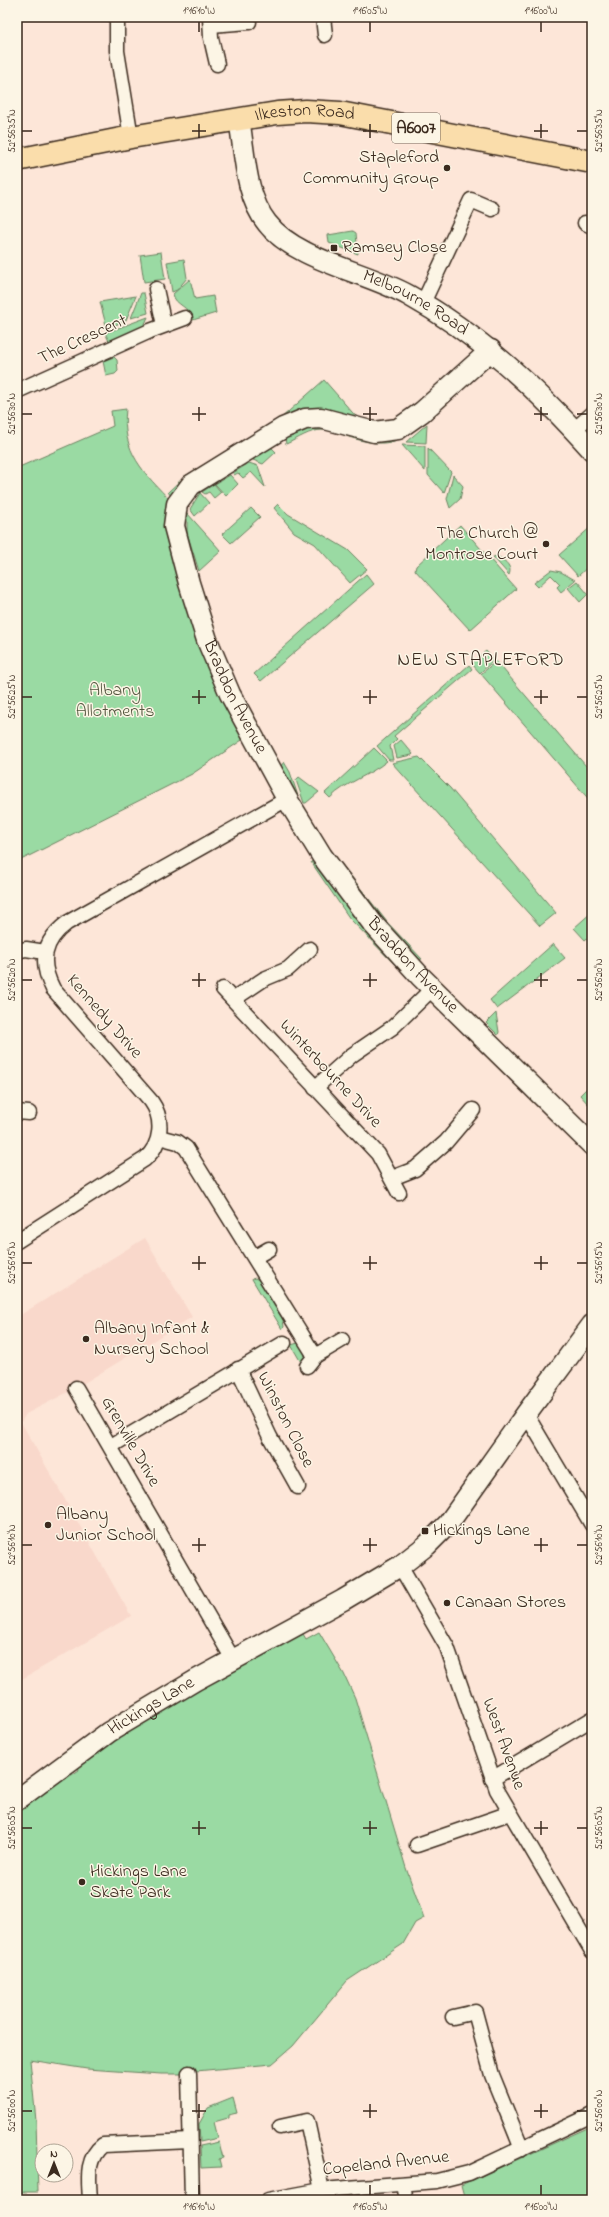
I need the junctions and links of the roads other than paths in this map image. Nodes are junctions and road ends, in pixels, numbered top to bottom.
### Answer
1 (117, 17) edge
2 (323, 17) edge
3 (211, 21) edge
4 (249, 22) dead end
5 (324, 35) dead end
6 (217, 64) dead end
7 (239, 119) junction
8 (131, 137) junction
9 (17, 160) edge
10 (592, 162) edge
11 (492, 209) dead end
12 (156, 289) dead end
13 (423, 303) junction
14 (184, 318) dead end
15 (164, 325) junction
16 (490, 350) junction
17 (17, 391) edge
18 (592, 414) edge
19 (574, 430) junction
20 (592, 450) edge
21 (287, 799) junction
22 (310, 950) dead end
23 (17, 951) edge
24 (45, 952) junction
25 (433, 988) junction
26 (223, 989) dead end
27 (234, 999) junction
28 (315, 1088) junction
29 (473, 1110) dead end
30 (159, 1137) junction
31 (592, 1145) edge
32 (392, 1178) junction
33 (399, 1193) dead end
34 (17, 1241) edge
35 (269, 1250) dead end
36 (255, 1257) junction
37 (592, 1325) edge
38 (342, 1340) dead end
39 (284, 1343) dead end
40 (238, 1369) junction
41 (76, 1388) dead end
42 (526, 1414) junction
43 (111, 1446) junction
44 (298, 1487) dead end
45 (592, 1525) edge
46 (400, 1566) junction
47 (234, 1661) junction
48 (592, 1719) edge
49 (492, 1779) junction
50 (17, 1800) edge
51 (510, 1813) junction
52 (417, 1845) dead end
53 (592, 1950) edge
54 (453, 2017) dead end
55 (189, 2073) dead end
56 (592, 2115) edge
57 (280, 2128) dead end
58 (190, 2141) junction
59 (522, 2149) junction
60 (403, 2185) junction
61 (322, 2190) junction
62 (302, 2197) edge
63 (90, 2200) edge
64 (192, 2200) edge
65 (268, 2200) edge
66 (406, 2200) edge

1 - 8 street
2 - 5 street
3 - 4 street
3 - 6 street
7 - 8 main road, Ilkeston Road / A6007
7 - 10 main road, Ilkeston Road / A6007
7 - 13 street, Melbourne Road
8 - 9 main road, Ilkeston Road / A6007
11 - 13 street
12 - 15 street
13 - 16 street, Melbourne Road
14 - 15 street, The Crescent
15 - 17 street, The Crescent
16 - 19 street, Melbourne Road
16 - 21 street, Braddon Avenue
18 - 19 street
19 - 20 street, Melbourne Road
21 - 24 street
21 - 25 street, Braddon Avenue
22 - 27 street
23 - 24 street
24 - 30 street, Kennedy Drive
25 - 28 street
25 - 31 street, Braddon Avenue
26 - 27 street, Winterbourne Drive
27 - 28 street, Winterbourne Drive
28 - 32 street, Winterbourne Drive
29 - 32 street
30 - 34 street, Kennedy Drive
30 - 36 street
32 - 33 street, Winterbourne Drive
35 - 36 street
36 - 38 street
37 - 42 street, Hickings Lane
39 - 40 street
40 - 43 street
40 - 44 street, Winston Close
41 - 43 street, Grenville Drive
42 - 45 street
42 - 46 street, Hickings Lane
43 - 47 street, Grenville Drive
46 - 47 street, Hickings Lane
46 - 49 street, West Avenue
47 - 50 street, Hickings Lane
48 - 49 street
49 - 51 street, West Avenue
51 - 52 street
51 - 53 street, West Avenue
54 - 59 street
55 - 58 street
56 - 59 street, Copeland Avenue
57 - 61 street
58 - 63 street
58 - 64 street
59 - 60 street, Copeland Avenue
60 - 61 street, Copeland Avenue
60 - 66 street
61 - 62 street, Copeland Avenue
62 - 65 street, Copeland Avenue

